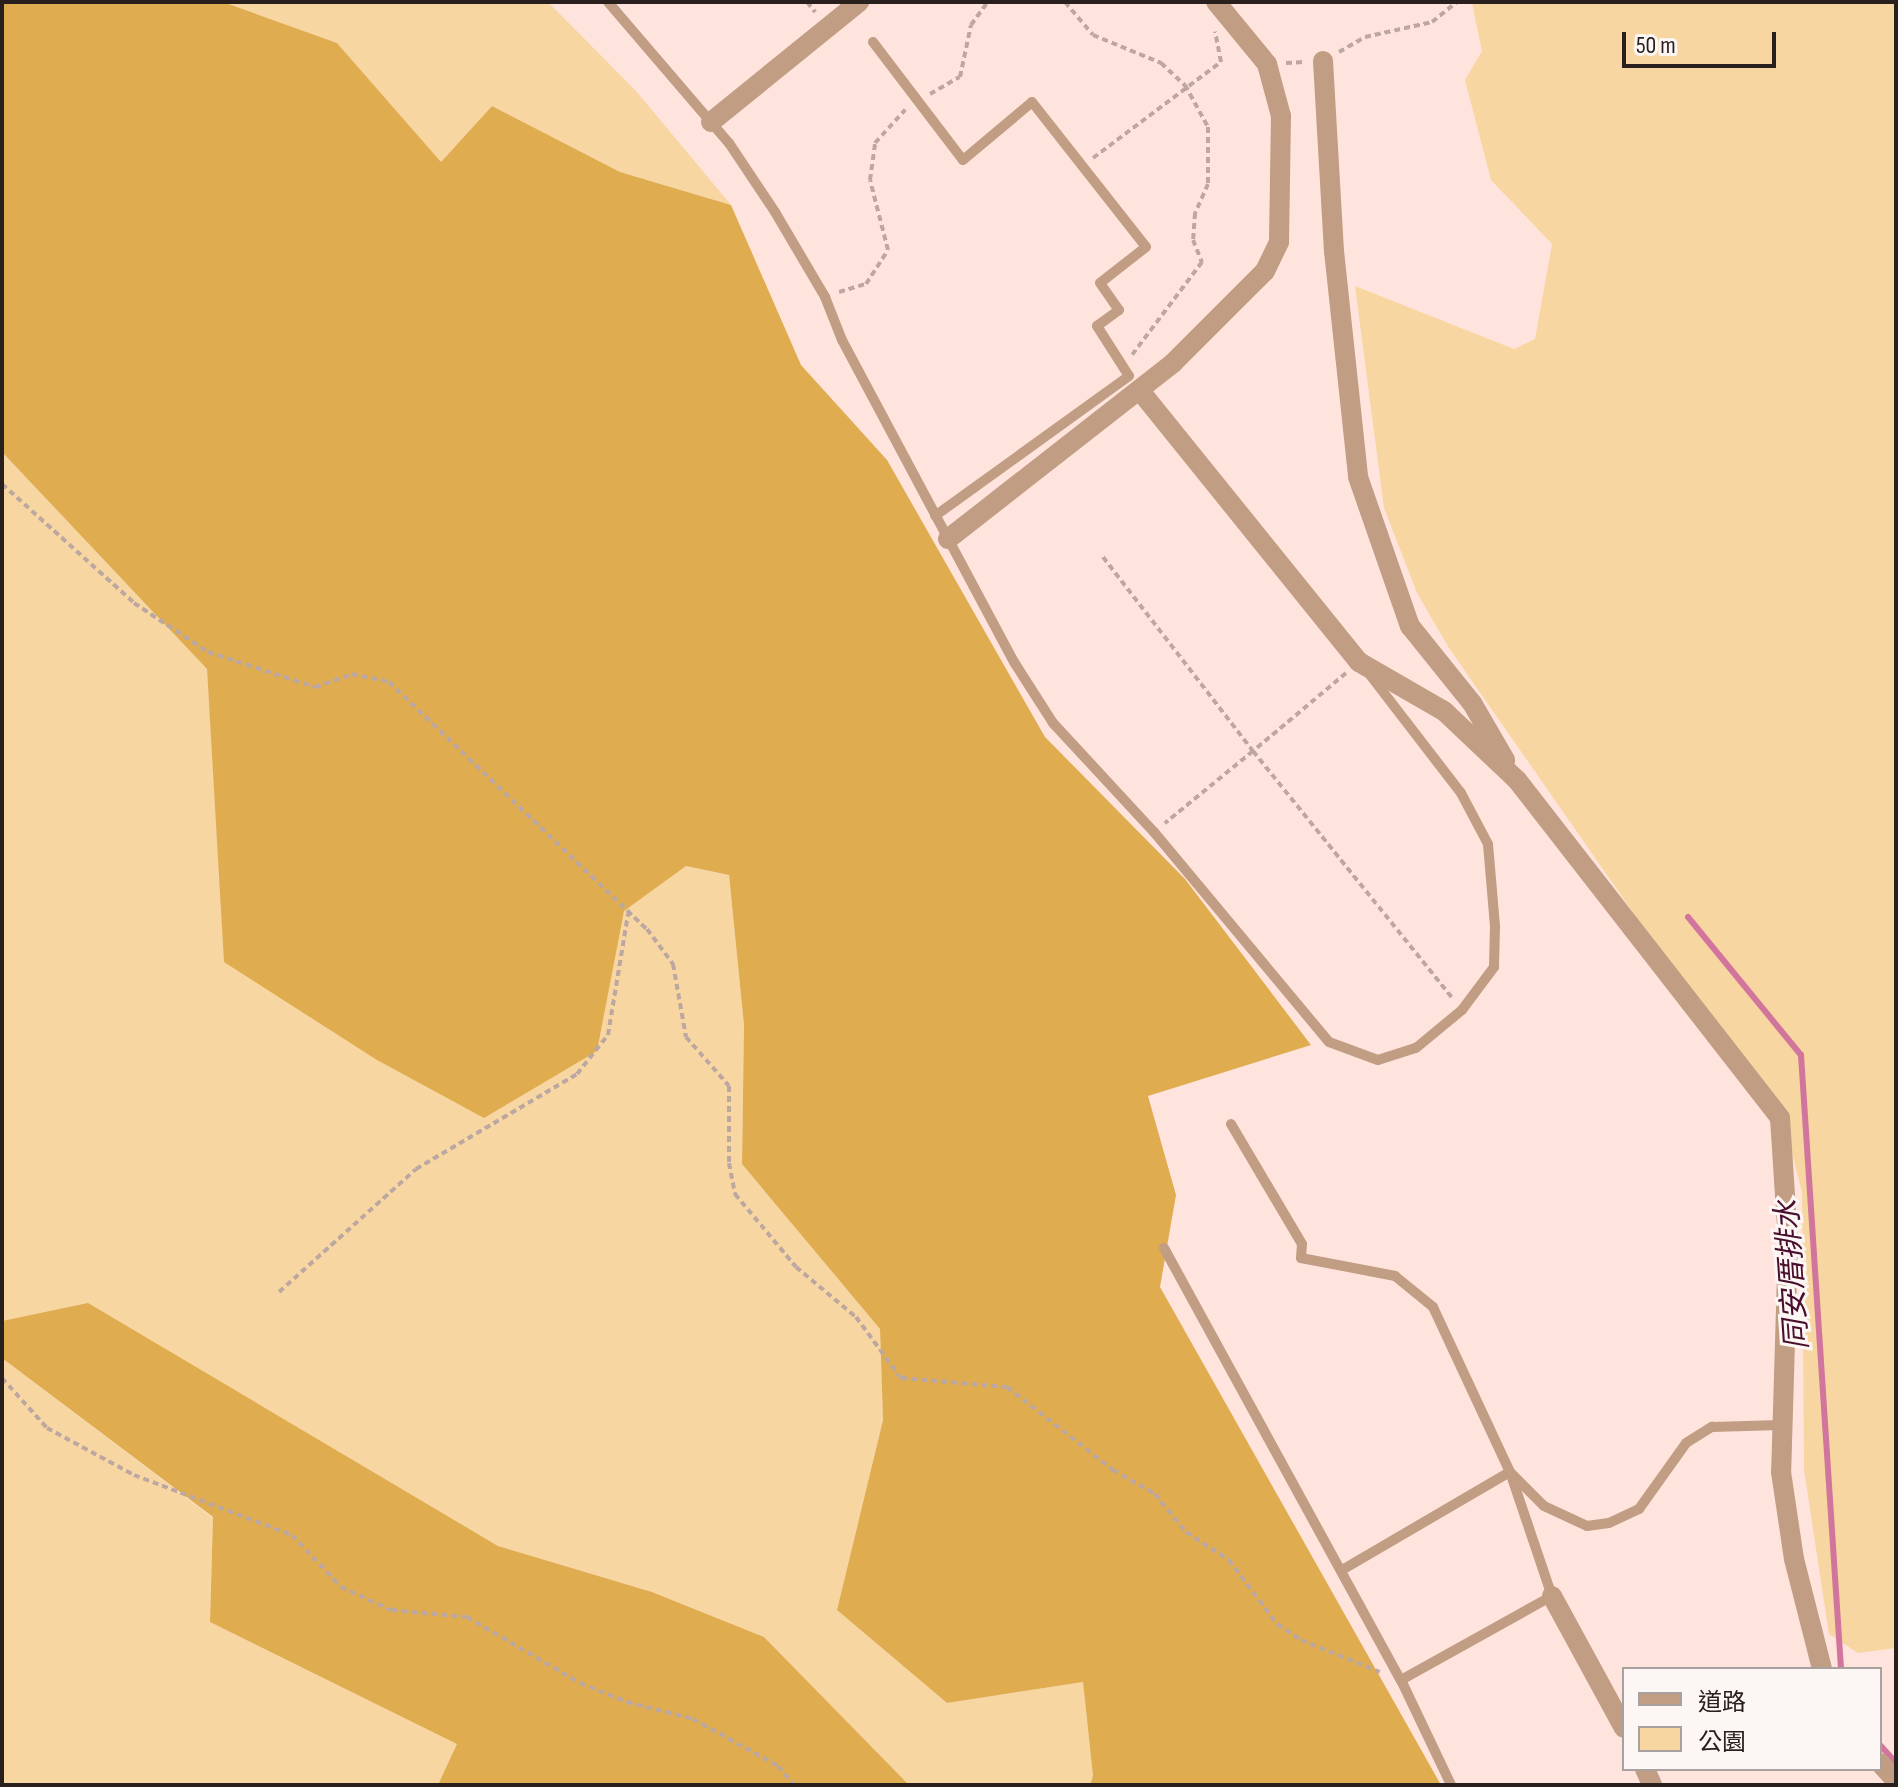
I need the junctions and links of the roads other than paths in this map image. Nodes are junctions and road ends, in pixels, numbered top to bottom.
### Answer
1 (608, 2) edge
2 (859, 2) edge
3 (1214, 9) edge
4 (873, 42) dead end
5 (1323, 61) road end
6 (711, 122) junction
7 (1135, 384) junction
8 (935, 516) junction
9 (948, 539) junction
10 (1359, 662) junction
11 (1517, 780) junction
12 (1231, 1124) dead end
13 (1164, 1248) dead end
14 (1785, 1425) junction
15 (1510, 1472) junction
16 (1342, 1570) junction
17 (1552, 1596) junction
18 (1821, 1667) edge
19 (1401, 1680) junction
20 (1622, 1724) edge
21 (1882, 1765) edge
22 (1896, 1781) edge
23 (1451, 1785) edge

1 - 6 lane
2 - 6 street
3 - 7 street
4 - 7 lane
5 - 11 street
6 - 8 lane
7 - 8 lane
7 - 9 street
7 - 10 street
8 - 9 lane
9 - 10 lane
10 - 11 street
11 - 14 street
12 - 15 lane
13 - 16 lane
14 - 15 lane
14 - 18 street
15 - 16 lane
15 - 17 lane
16 - 19 lane
17 - 19 lane
17 - 20 street
19 - 23 lane
21 - 22 street

